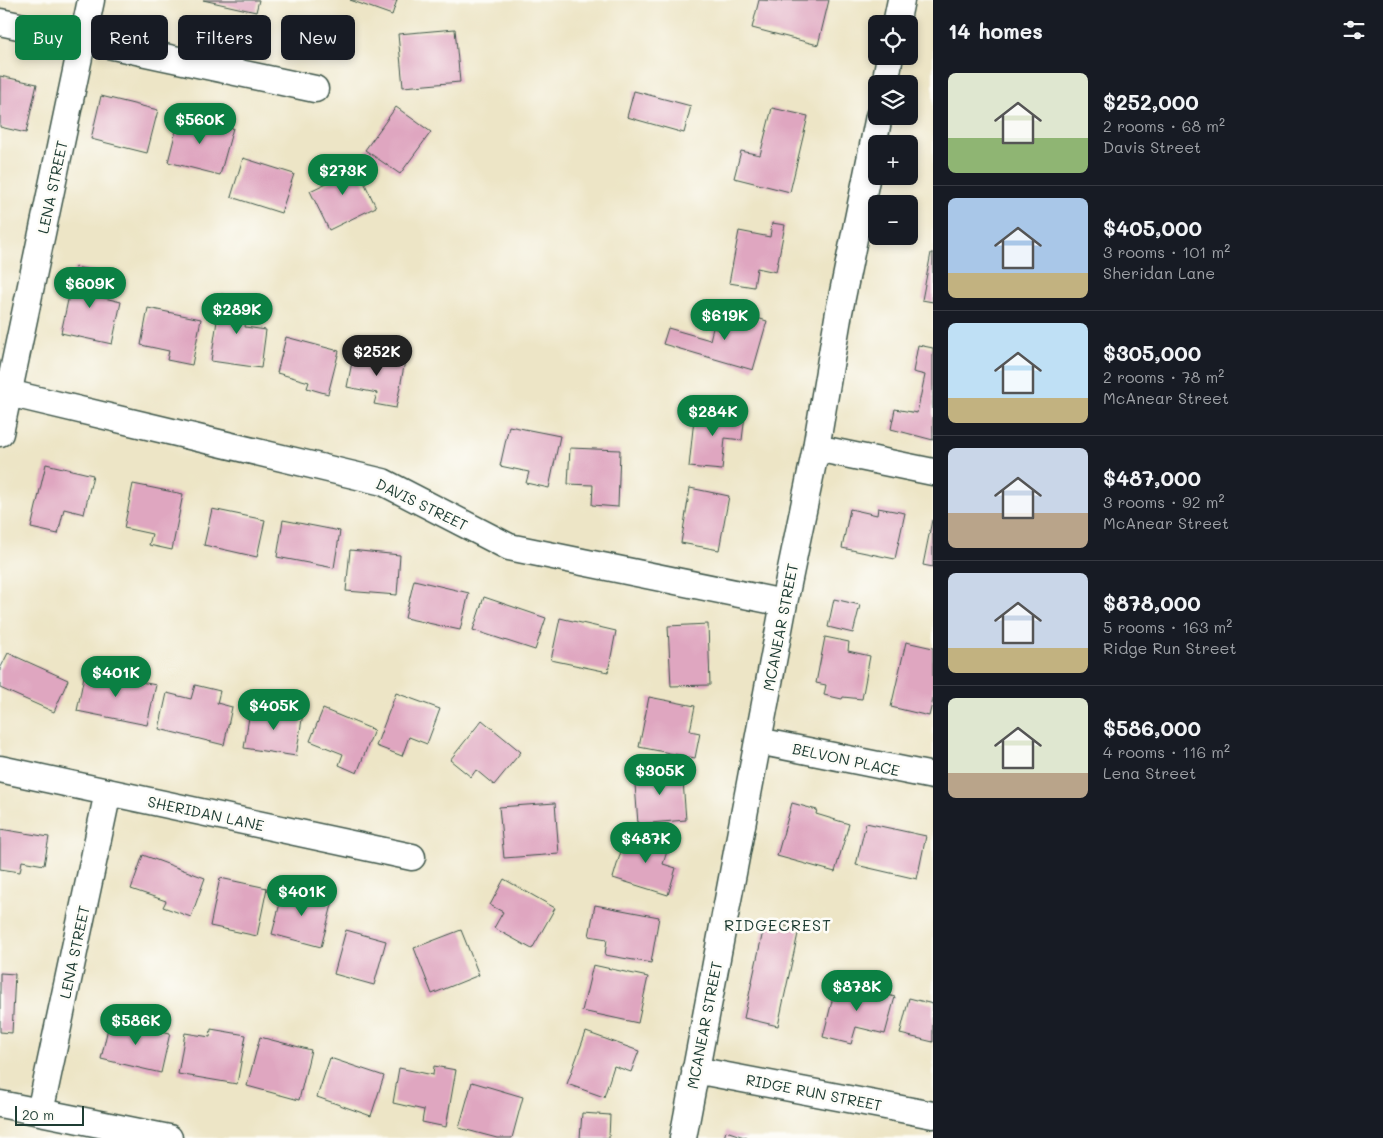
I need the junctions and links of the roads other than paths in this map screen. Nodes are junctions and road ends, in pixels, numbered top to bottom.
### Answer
1 (91, 0) edge
2 (901, 0) edge
3 (898, 15) edge
4 (0, 22) edge
5 (83, 40) junction
6 (315, 89) dead end
7 (877, 125) edge
8 (4, 392) edge
9 (0, 433) edge
10 (816, 448) junction
11 (933, 472) edge
12 (784, 603) junction
13 (758, 740) junction
14 (0, 769) edge
15 (933, 776) edge
16 (108, 792) junction
17 (412, 857) dead end
18 (695, 1070) junction
19 (0, 1104) edge
20 (40, 1112) junction
21 (933, 1115) edge
22 (169, 1138) edge
23 (683, 1138) edge

1 - 5 street, LENA STREET
2 - 3 street
4 - 5 street
5 - 6 street
5 - 8 street, LENA STREET
7 - 10 street, MCANEAR STREET
8 - 9 street, LENA STREET
8 - 12 street, DAVIS STREET
10 - 11 street
10 - 12 street, MCANEAR STREET
12 - 13 street, MCANEAR STREET
13 - 15 street, BELVON PLACE
13 - 18 street, MCANEAR STREET
14 - 16 street, SHERIDAN LANE
16 - 17 street, SHERIDAN LANE
16 - 20 street, LENA STREET
18 - 21 street, RIDGE RUN STREET
18 - 23 street, MCANEAR STREET
19 - 20 street
20 - 22 street

